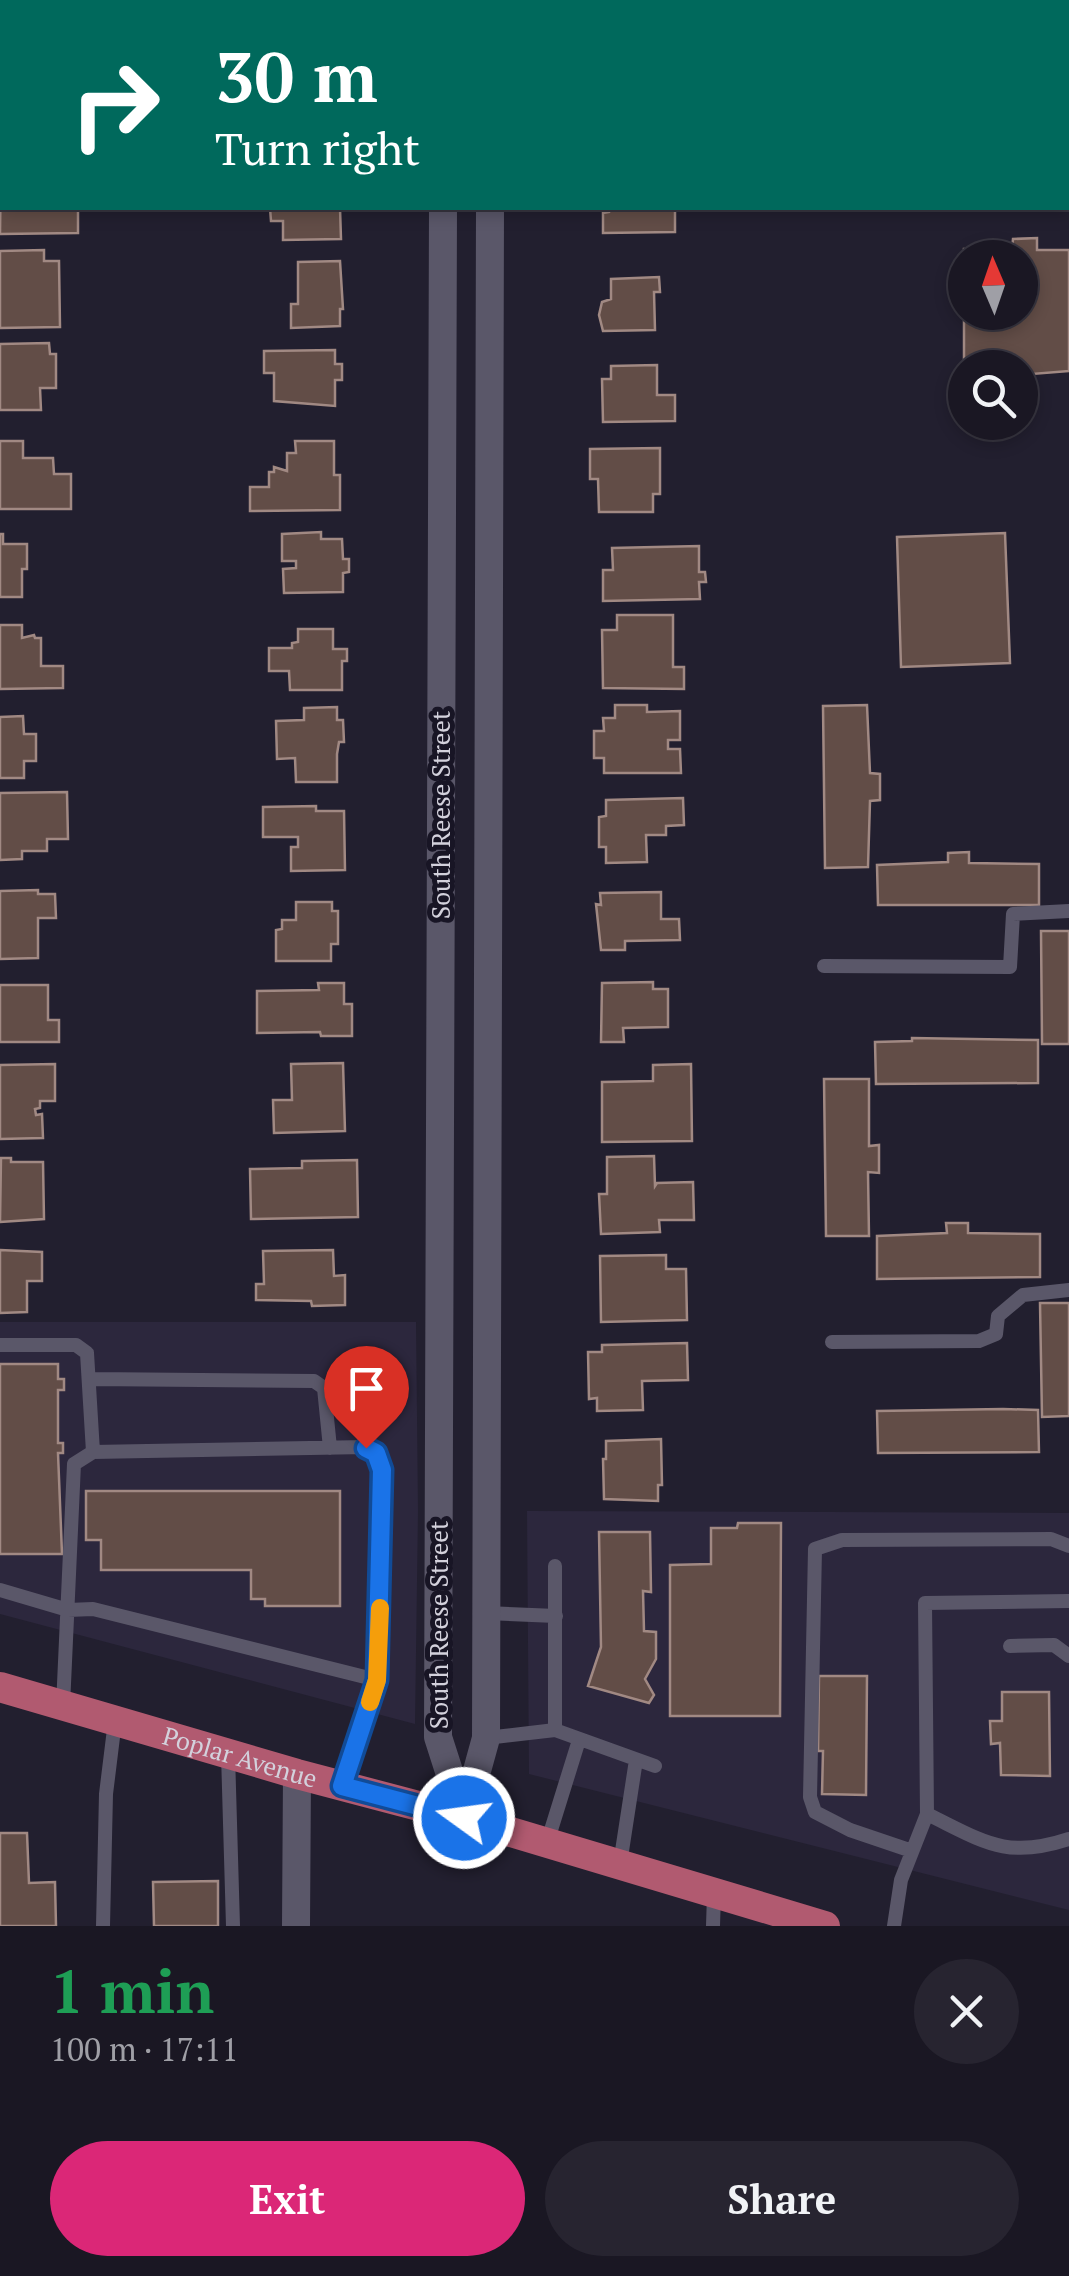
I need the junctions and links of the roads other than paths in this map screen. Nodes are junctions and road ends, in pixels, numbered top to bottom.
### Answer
1 (442, 210) edge
2 (490, 210) edge
3 (490, 301) junction
4 (442, 302) junction
5 (1069, 911) edge
6 (824, 966) dead end
7 (1069, 1290) edge
8 (832, 1342) dead end
9 (0, 1344) edge
10 (90, 1380) junction
11 (330, 1448) junction
12 (93, 1452) junction
13 (1069, 1546) edge
14 (555, 1566) dead end
15 (0, 1590) edge
16 (1069, 1601) edge
17 (68, 1610) junction
18 (486, 1613) junction
19 (556, 1616) junction
20 (1010, 1646) dead end
21 (1069, 1656) edge
22 (377, 1680) junction
23 (0, 1687) edge
24 (63, 1706) junction
25 (115, 1721) junction
26 (556, 1730) junction
27 (486, 1738) junction
28 (579, 1740) junction
29 (228, 1754) junction
30 (636, 1760) junction
31 (655, 1766) dead end
32 (296, 1774) junction
33 (342, 1786) junction
34 (927, 1814) junction
35 (464, 1818) junction
36 (1069, 1840) edge
37 (547, 1843) junction
38 (912, 1852) junction
39 (620, 1865) junction
40 (714, 1893) junction
41 (811, 1924) edge
42 (103, 1926) edge
43 (233, 1926) edge
44 (296, 1926) edge
45 (714, 1926) edge
46 (894, 1926) edge

1 - 4 street, South Reese Street
2 - 3 street, South Reese Street
3 - 4 street
3 - 18 street, South Reese Street
4 - 35 street, South Reese Street
5 - 6 lane
7 - 8 lane
9 - 10 lane
10 - 11 lane
10 - 12 lane
11 - 12 lane
11 - 22 lane
12 - 17 lane
13 - 38 lane
14 - 19 lane
15 - 17 lane
16 - 34 lane
17 - 22 lane
17 - 24 lane
18 - 19 lane
18 - 27 street, South Reese Street
19 - 26 lane
20 - 21 lane
22 - 33 lane
23 - 24 main road, Poplar Avenue
24 - 25 main road, Poplar Avenue
25 - 29 main road, Poplar Avenue
25 - 42 lane
26 - 27 lane
26 - 28 lane
27 - 35 street, South Reese Street
28 - 30 lane
28 - 37 lane
29 - 32 main road, Poplar Avenue
29 - 43 lane
30 - 31 lane
30 - 39 lane
32 - 33 main road, Poplar Avenue
32 - 44 street
33 - 35 main road, Poplar Avenue
34 - 36 lane
34 - 38 lane
35 - 37 main road, Poplar Avenue
37 - 39 main road, Poplar Avenue
38 - 46 lane
39 - 40 main road, Poplar Avenue
40 - 41 main road, Poplar Avenue
40 - 45 lane

